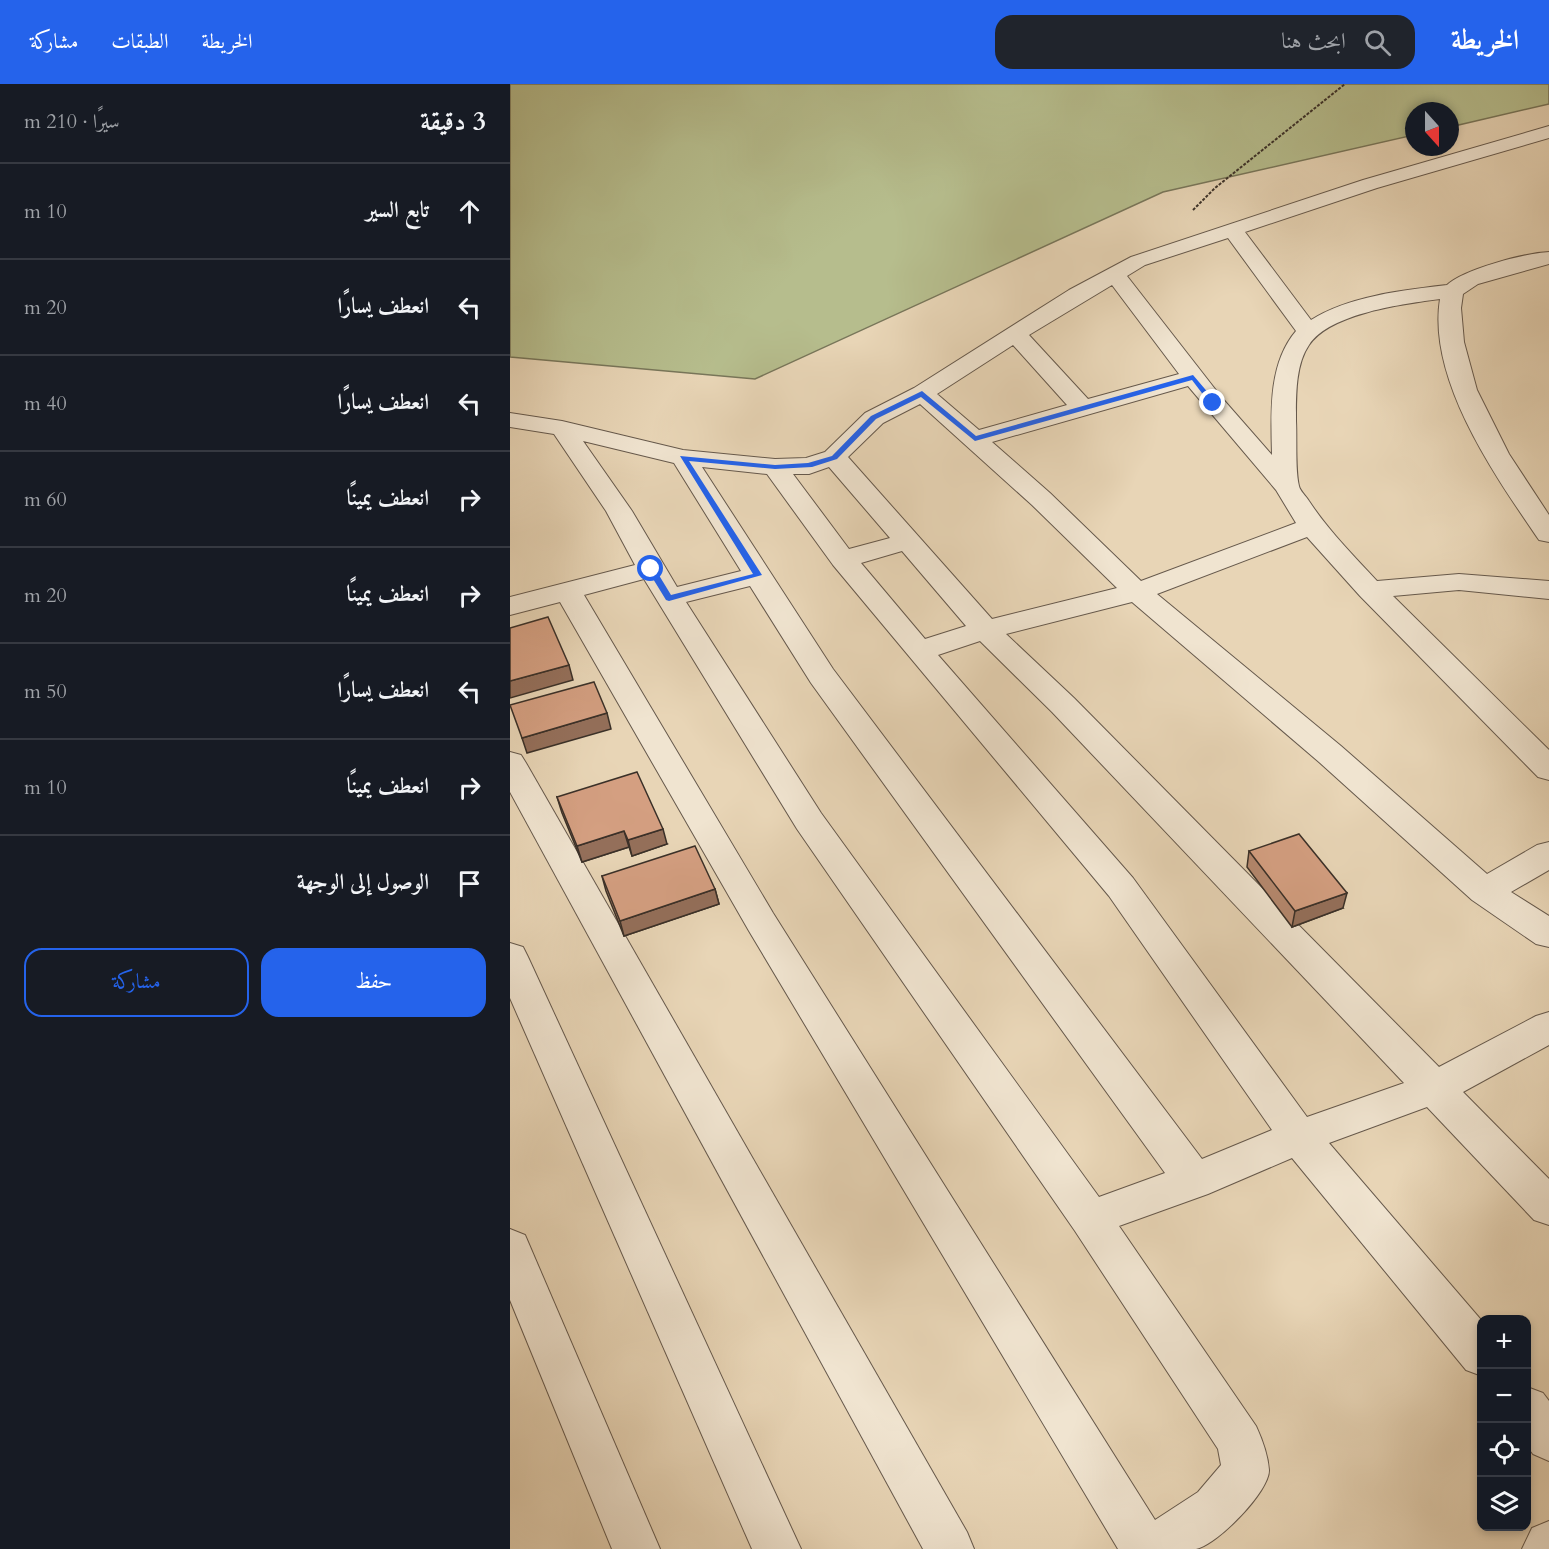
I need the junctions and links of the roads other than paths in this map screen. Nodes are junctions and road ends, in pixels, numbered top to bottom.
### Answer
1 (1549, 132) edge
2 (1232, 229) junction
3 (1548, 259) edge
4 (1114, 273) junction
5 (1454, 291) junction
6 (1309, 333) junction
7 (1015, 334) junction
8 (1193, 377) junction
9 (922, 393) junction
10 (1083, 408) junction
11 (510, 420) edge
12 (562, 428) junction
13 (975, 439) junction
14 (683, 458) junction
15 (834, 458) junction
16 (775, 467) junction
17 (1286, 486) junction
18 (1312, 526) junction
19 (1549, 534) edge
20 (909, 541) junction
21 (843, 559) junction
22 (758, 575) junction
23 (660, 584) junction
24 (567, 590) junction
25 (1370, 590) junction
26 (1549, 590) edge
27 (1137, 592) junction
28 (510, 606) edge
29 (985, 630) junction
30 (919, 651) junction
31 (510, 763) edge
32 (1549, 769) edge
33 (1549, 854) edge
34 (1484, 891) junction
35 (1549, 934) edge
36 (510, 957) edge
37 (1549, 1027) edge
38 (1435, 1088) junction
39 (1299, 1137) junction
40 (1194, 1181) junction
41 (1549, 1207) edge
42 (1090, 1218) junction
43 (510, 1248) edge
44 (1477, 1350) edge
45 (1531, 1414) edge
46 (1549, 1437) edge
47 (1549, 1545) edge
48 (636, 1549) edge
49 (777, 1549) edge
50 (950, 1549) edge
51 (1145, 1549) edge
52 (1155, 1549) edge
53 (1546, 1549) edge

1 - 2 street
2 - 4 street
2 - 6 street
3 - 5 street
4 - 7 street
4 - 8 street
5 - 6 street
5 - 19 street
6 - 17 street
7 - 9 street
7 - 10 street
8 - 10 street
8 - 17 street
9 - 13 street
9 - 15 street
10 - 13 street
11 - 12 street
12 - 14 street
12 - 23 street
13 - 27 street
14 - 16 street
14 - 22 street
15 - 16 street
15 - 20 street
16 - 21 street
17 - 18 street
18 - 25 street
18 - 27 street
20 - 21 street
20 - 29 street
21 - 30 street
22 - 23 street
22 - 40 street
23 - 24 street
23 - 42 street
24 - 28 street
24 - 51 street
25 - 26 street
25 - 32 street
27 - 29 street
27 - 34 street
29 - 30 street
29 - 38 street
30 - 39 street
31 - 50 street
33 - 34 street
34 - 35 street
36 - 49 street
37 - 38 street
38 - 39 street
38 - 41 street
39 - 40 street
39 - 44 street
40 - 42 street
42 - 52 street
43 - 48 street
45 - 46 street
47 - 53 street

